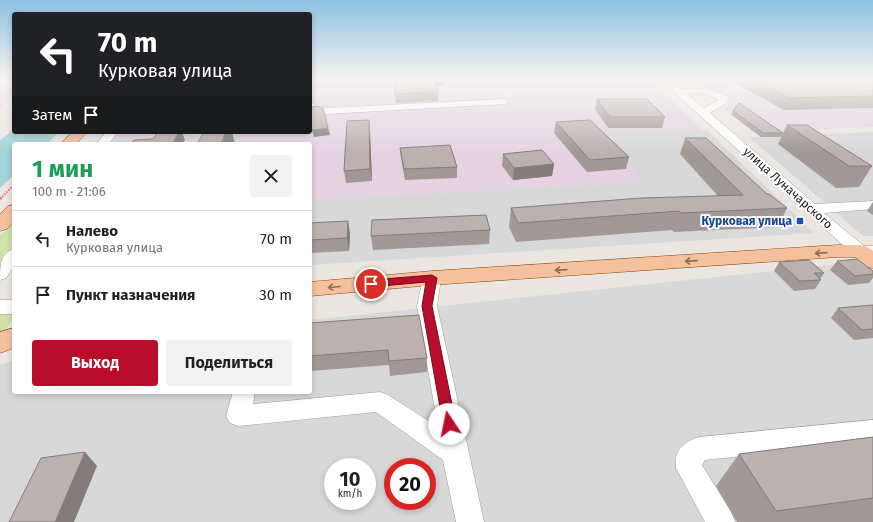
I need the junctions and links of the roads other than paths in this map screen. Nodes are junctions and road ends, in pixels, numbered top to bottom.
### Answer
1 (476, 103) edge
2 (693, 103) edge
3 (720, 103) edge
4 (312, 107) edge
5 (704, 112) junction
6 (78, 134) edge
7 (88, 134) edge
8 (110, 134) edge
9 (70, 142) edge
10 (80, 142) edge
11 (104, 142) edge
12 (12, 198) edge
13 (873, 205) edge
14 (0, 209) edge
15 (811, 209) junction
16 (12, 212) edge
17 (0, 225) edge
18 (869, 254) edge
19 (12, 257) edge
20 (0, 274) edge
21 (432, 278) junction
22 (312, 289) edge
23 (0, 306) edge
24 (12, 307) edge
25 (12, 336) edge
26 (0, 337) edge
27 (12, 337) edge
28 (0, 342) edge
29 (244, 394) edge
30 (873, 431) edge
31 (455, 453) junction
32 (470, 522) edge
33 (721, 522) edge

1 - 4 street
2 - 5 street, улица Луначарского
3 - 5 street
5 - 15 street, улица Луначарского
6 - 9 main road
7 - 10 main road
8 - 11 street
12 - 14 main road
13 - 15 street
15 - 18 street, улица Луначарского
16 - 17 main road
18 -> 21 main road
19 - 20 street
21 -> 22 main road
21 - 31 street
23 - 24 street
25 - 26 main road
27 - 28 main road
29 - 31 street
30 - 33 street
31 - 32 street

